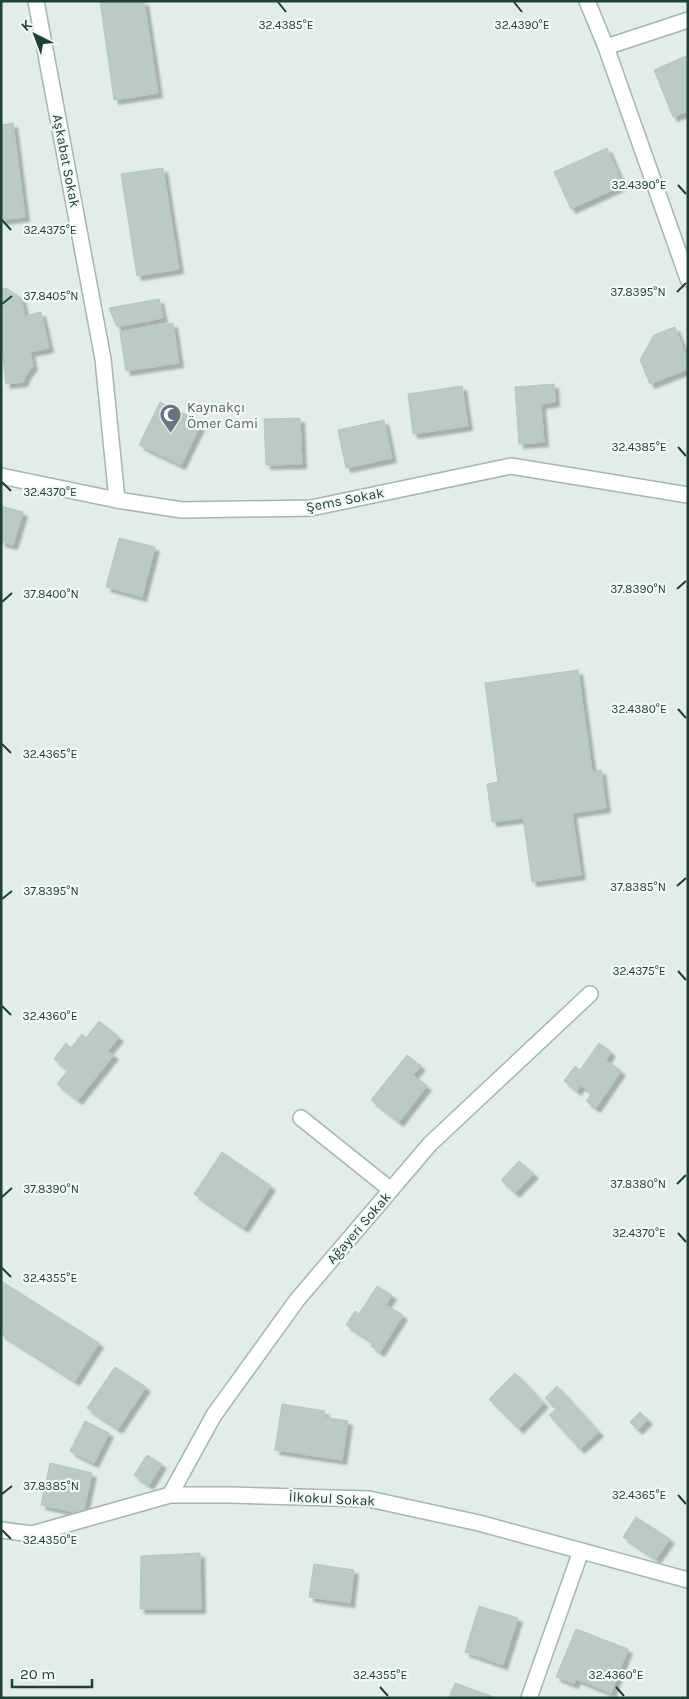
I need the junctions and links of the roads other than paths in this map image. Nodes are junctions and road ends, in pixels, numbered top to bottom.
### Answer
1 (36, 1) edge
2 (588, 1) edge
3 (688, 20) edge
4 (606, 46) junction
5 (688, 279) edge
6 (1, 476) edge
7 (688, 496) edge
8 (117, 500) junction
9 (590, 994) dead end
10 (301, 1118) dead end
11 (391, 1190) junction
12 (170, 1494) junction
13 (1, 1530) edge
14 (581, 1551) junction
15 (688, 1580) edge
16 (529, 1698) edge

1 - 8 street, Aşkabat Sokak
2 - 4 street
3 - 4 street
4 - 5 street
6 - 8 street, Şems Sokak
7 - 8 street, Şems Sokak
9 - 11 street, Ağayeri Sokak
10 - 11 street
11 - 12 street, Ağayeri Sokak
12 - 13 street, İlkokul Sokak
12 - 14 street, İlkokul Sokak
14 - 15 street, İlkokul Sokak
14 - 16 street

